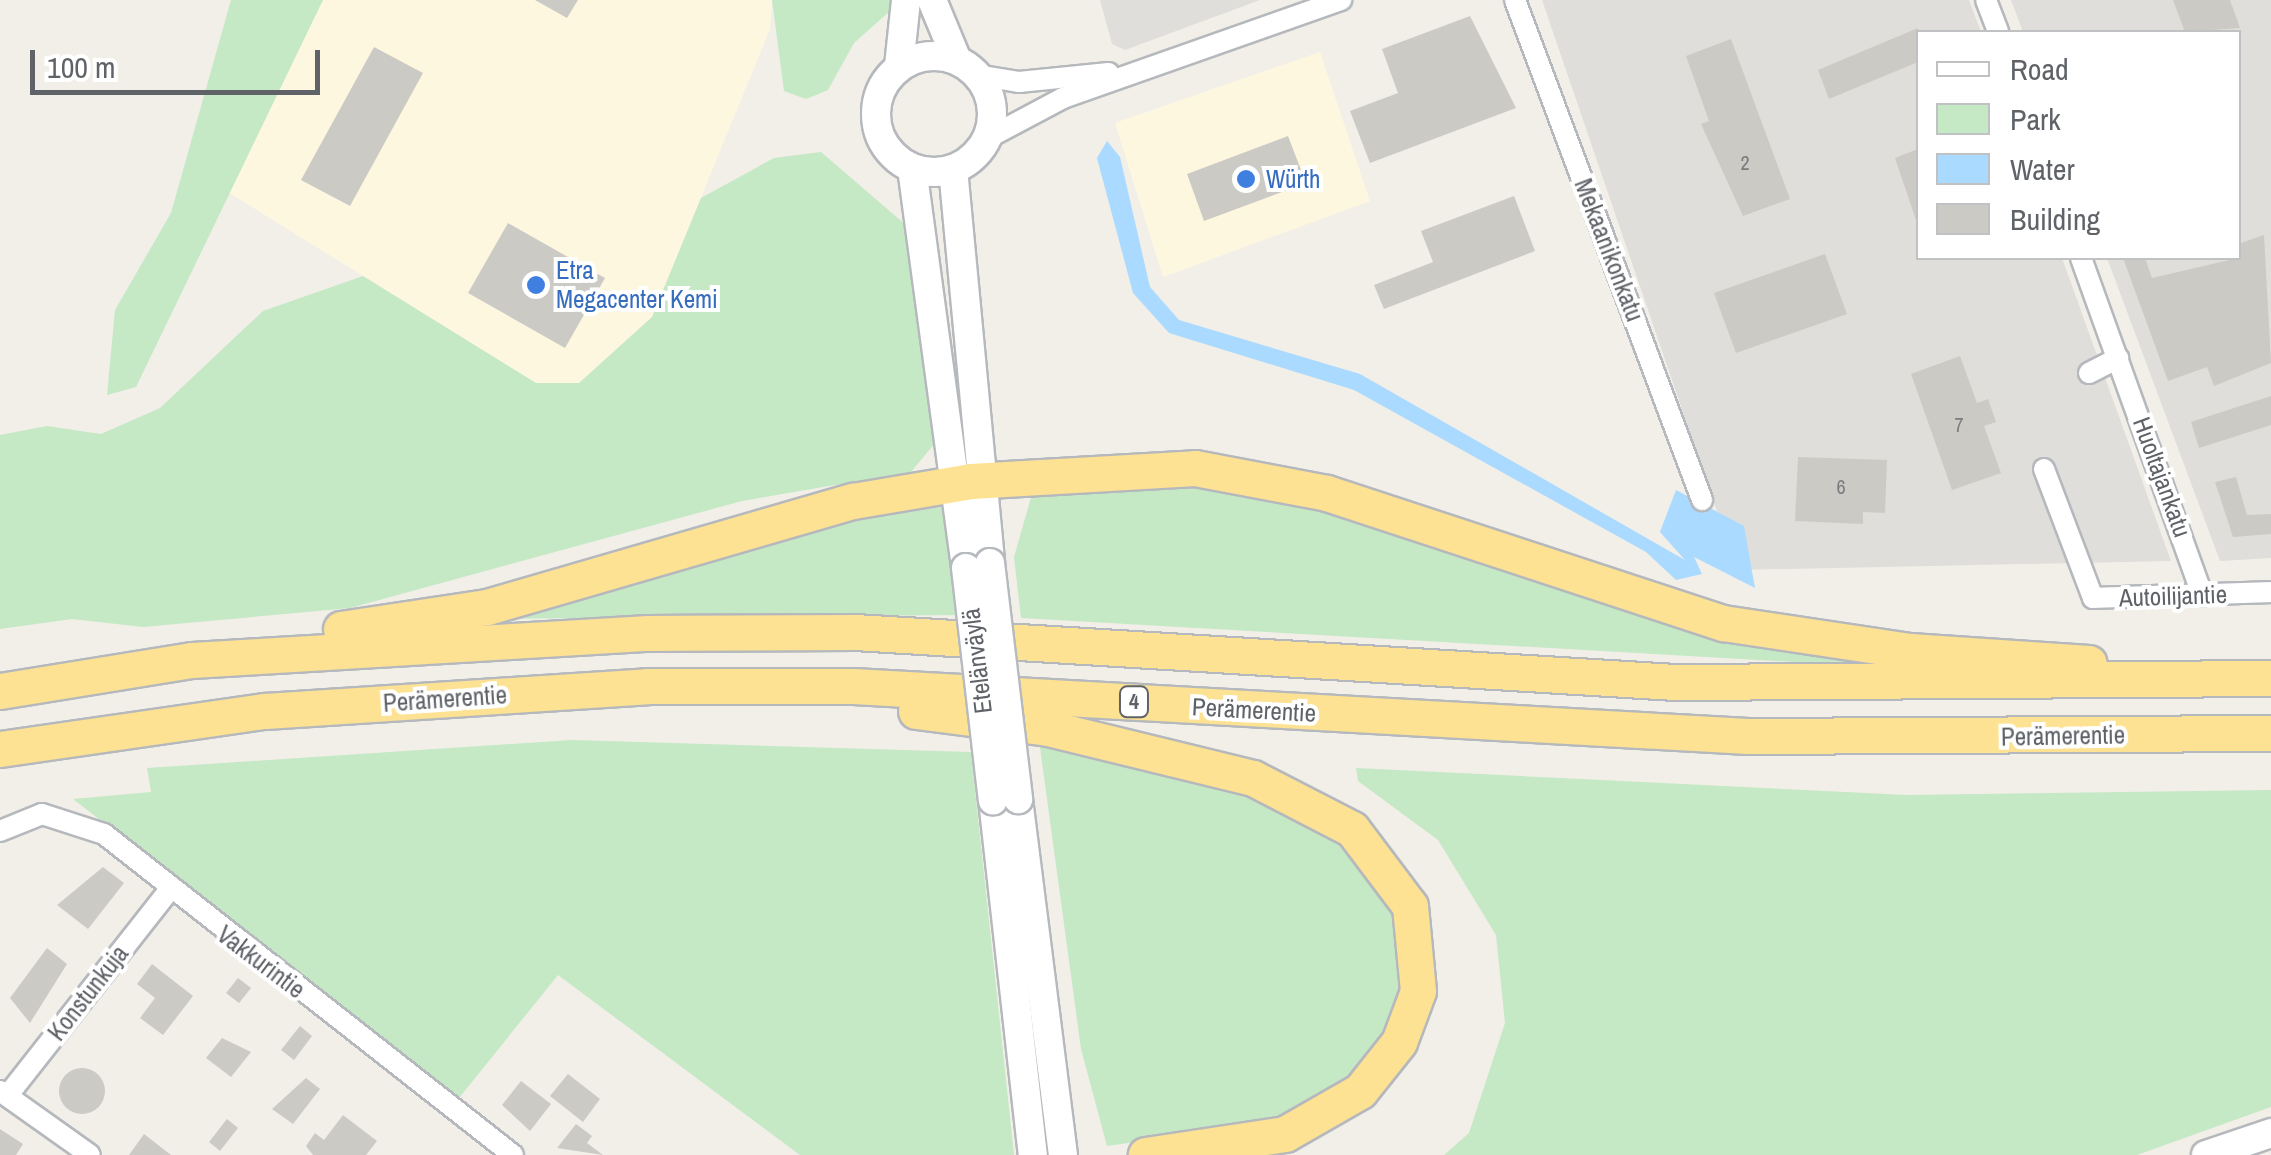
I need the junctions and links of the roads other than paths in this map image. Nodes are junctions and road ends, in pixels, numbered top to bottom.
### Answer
1 (906, 0) edge
2 (932, 0) edge
3 (1341, 0) edge
4 (1515, 0) edge
5 (1986, 0) edge
6 (1997, 30) edge
7 (900, 66) junction
8 (967, 68) junction
9 (1141, 70) junction
10 (986, 140) junction
11 (912, 168) junction
12 (953, 169) junction
13 (2082, 260) edge
14 (2118, 358) junction
15 (2089, 373) dead end
16 (2044, 469) dead end
17 (970, 482) junction
18 (1702, 500) dead end
19 (2271, 592) edge
20 (2203, 596) junction
21 (192, 660) junction
22 (2271, 678) edge
23 (2175, 682) junction
24 (647, 686) junction
25 (0, 692) edge
26 (2271, 732) edge
27 (0, 750) edge
28 (1005, 800) junction
29 (0, 831) edge
30 (168, 892) junction
31 (4, 1093) edge
32 (2271, 1133) edge
33 (90, 1155) edge
34 (513, 1155) edge
35 (1033, 1155) edge
36 (1063, 1155) edge
37 (1146, 1155) edge
38 (2206, 1155) edge

1 - 7 main road
2 - 8 main road
3 - 9 street
4 - 18 street, Mekaanikonkatu
5 - 6 street
7 - 8 main road
7 - 11 main road
8 - 9 street
8 - 10 main road
9 - 10 street
10 - 12 main road
11 - 12 main road
11 - 17 main road, Etelänväylä
12 - 17 main road, Etelänväylä
13 - 14 street, Huoltajankatu
14 - 15 street
14 - 20 street, Huoltajankatu
16 - 20 street, Autoilijantie
17 - 21 highway
17 - 23 highway
17 - 28 main road, Etelänväylä, bridge
19 - 20 street, Autoilijantie
21 - 23 highway, Perämerentie / 4
21 - 25 highway, Perämerentie / 4
22 - 23 highway, Perämerentie / 4
24 - 26 highway, Perämerentie / 4
24 - 27 highway, Perämerentie / 4
24 - 37 highway
28 - 35 main road, Etelänväylä
28 - 36 main road, Etelänväylä
29 - 30 street, Vakkurintie
30 - 31 street, Konstunkuja
30 - 34 street, Vakkurintie
31 - 33 street
32 - 38 main road

